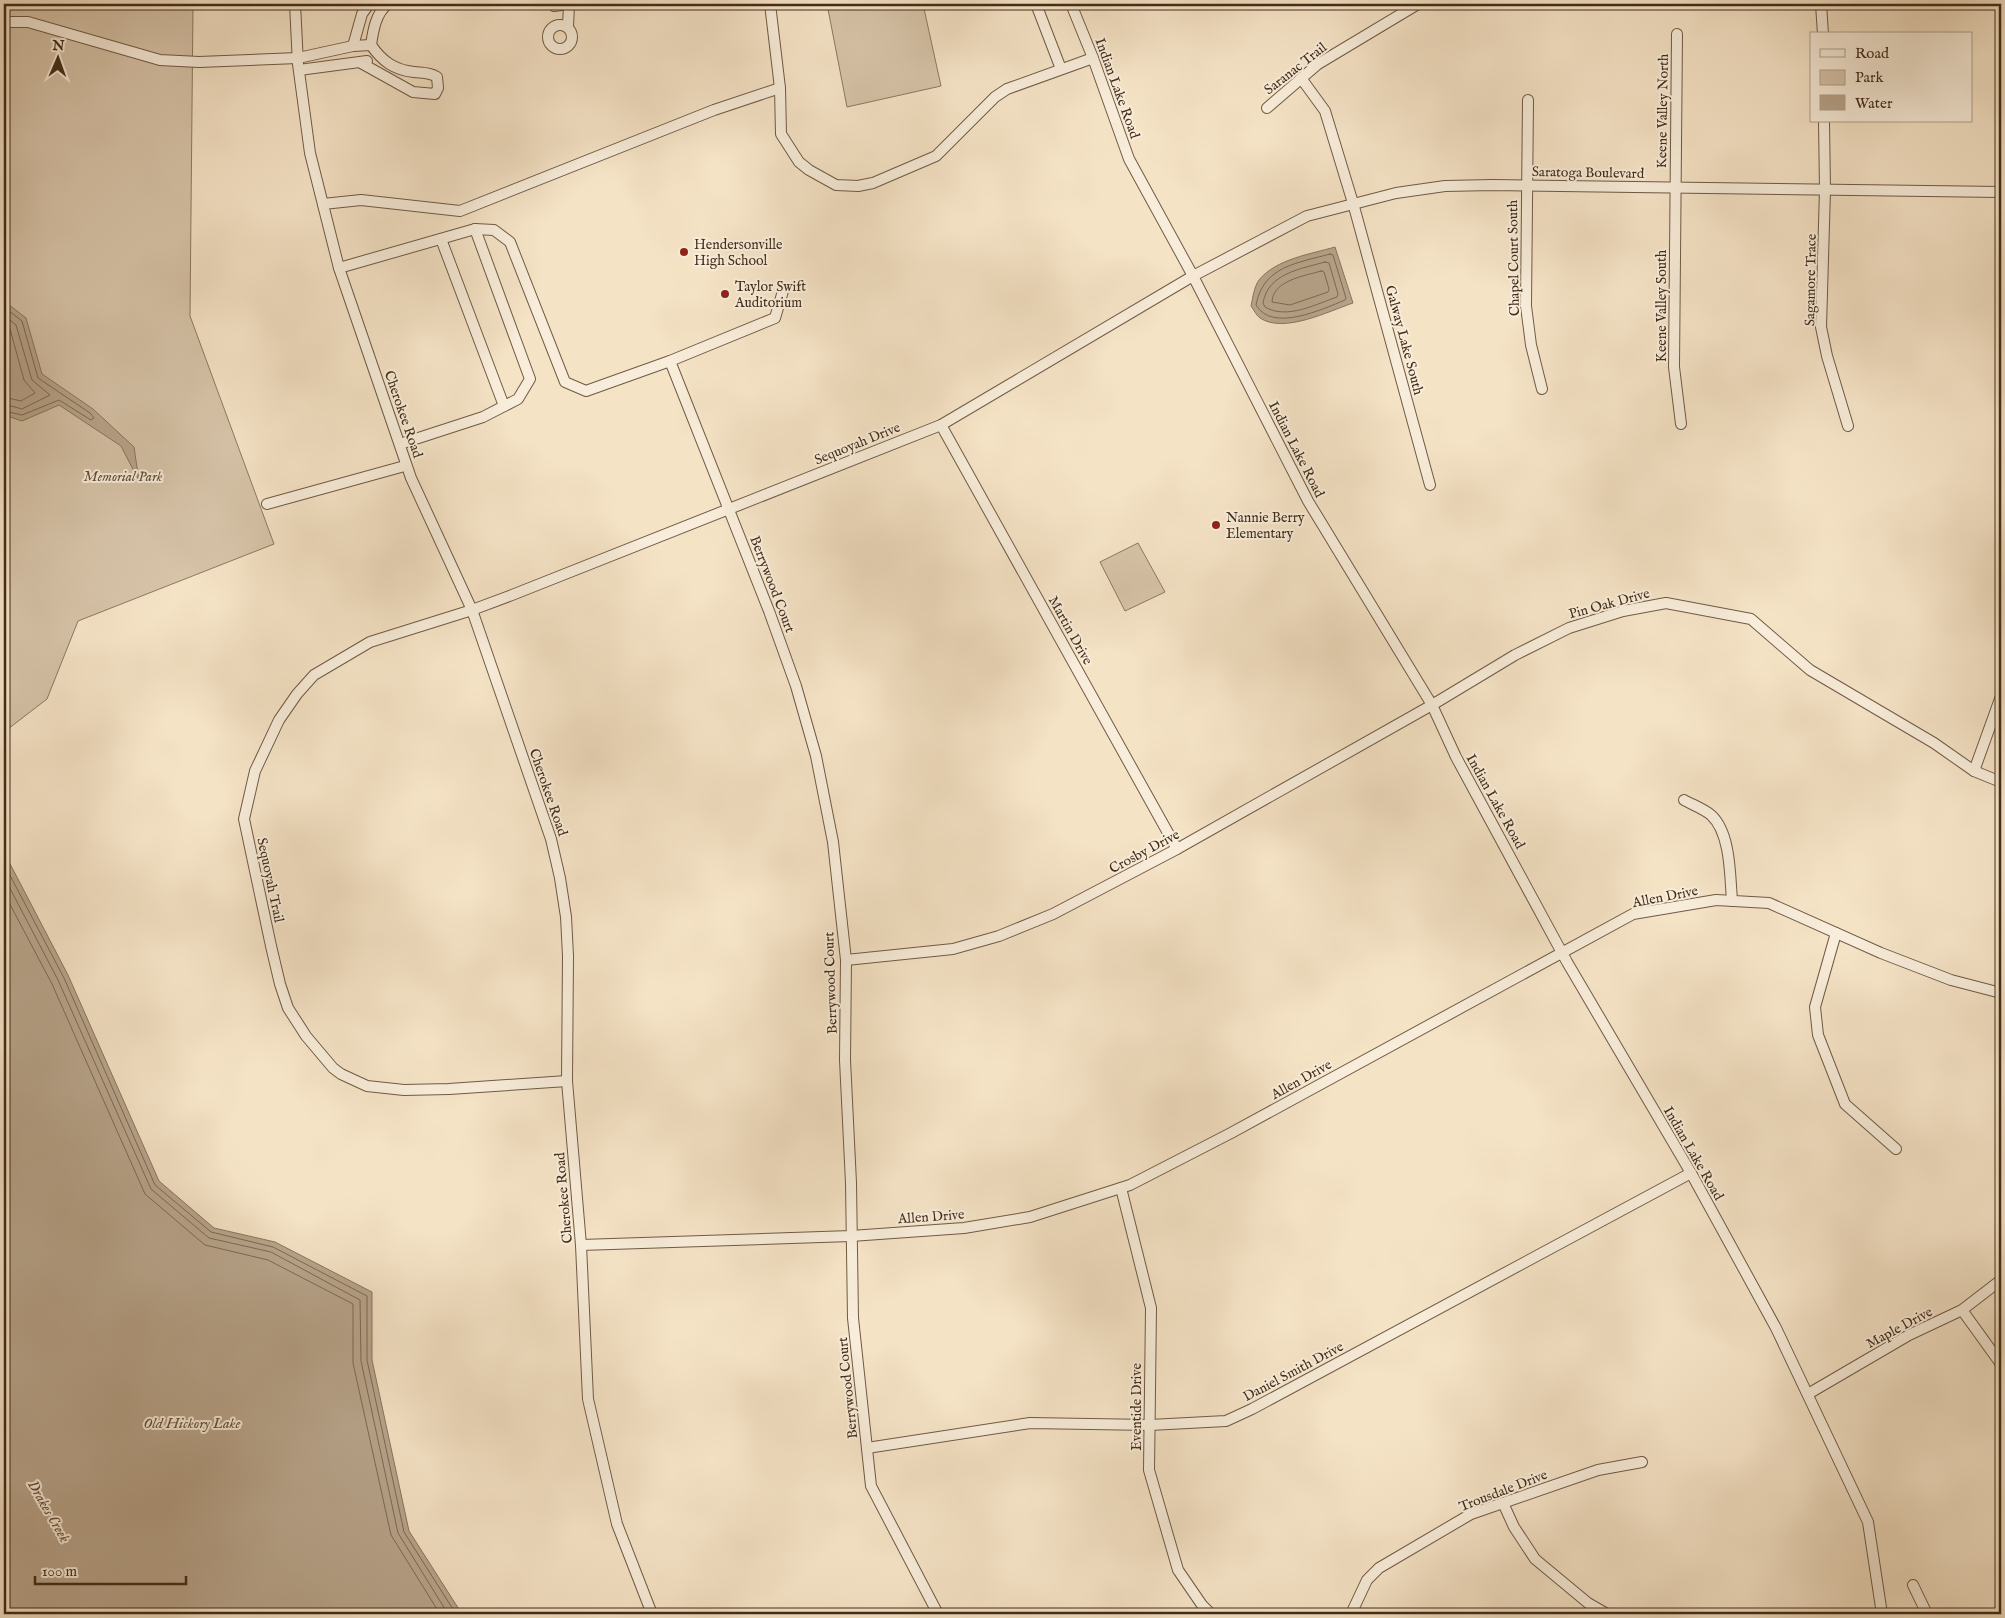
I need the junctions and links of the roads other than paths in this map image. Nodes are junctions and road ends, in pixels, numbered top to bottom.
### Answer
1 (294, 4) edge
2 (369, 4) edge
3 (388, 4) edge
4 (570, 4) edge
5 (770, 4) edge
6 (1036, 4) edge
7 (1071, 4) edge
8 (1418, 4) edge
9 (1821, 4) edge
10 (554, 5) edge
11 (4, 22) edge
12 (556, 25) junction
13 (568, 27) junction
14 (1823, 32) edge
15 (1677, 34) dead end
16 (371, 45) junction
17 (353, 46) junction
18 (380, 57) junction
19 (298, 58) junction
20 (1093, 58) junction
21 (361, 62) junction
22 (299, 70) junction
23 (1060, 70) junction
24 (1301, 78) junction
25 (780, 88) junction
26 (1528, 100) dead end
27 (1267, 108) dead end
28 (1824, 122) edge
29 (1526, 185) junction
30 (1675, 188) junction
31 (1825, 190) junction
32 (2001, 192) edge
33 (1354, 203) junction
34 (323, 204) junction
35 (475, 229) junction
36 (440, 239) junction
37 (339, 268) junction
38 (1193, 276) junction
39 (782, 291) dead end
40 (670, 361) junction
41 (1542, 389) dead end
42 (504, 406) junction
43 (1681, 424) dead end
44 (941, 425) junction
45 (1848, 426) dead end
46 (400, 444) junction
47 (401, 467) dead end
48 (1430, 485) dead end
49 (267, 504) dead end
50 (728, 509) junction
51 (512, 595) joint
52 (472, 610) junction
53 (2001, 696) edge
54 (1432, 705) junction
55 (1974, 771) junction
56 (2001, 782) edge
57 (1684, 800) dead end
58 (1176, 849) junction
59 (1732, 901) junction
60 (1836, 932) junction
61 (1562, 953) junction
62 (846, 960) junction
63 (2001, 993) edge
64 (567, 1081) junction
65 (1896, 1149) dead end
66 (1691, 1173) junction
67 (1121, 1188) junction
68 (851, 1236) junction
69 (580, 1244) junction
70 (2001, 1280) edge
71 (1962, 1310) junction
72 (2001, 1364) edge
73 (1808, 1394) junction
74 (1150, 1425) junction
75 (867, 1448) junction
76 (1642, 1462) dead end
77 (1503, 1503) junction
78 (1913, 1585) dead end
79 (652, 1614) edge
80 (938, 1614) edge
81 (1211, 1614) edge
82 (1351, 1614) edge
83 (1607, 1614) edge
84 (1882, 1614) edge
85 (1927, 1614) edge

1 - 19 street, Cherokee Road
2 - 17 street
3 - 16 street
4 - 10 street
4 - 13 street
5 - 25 street
6 - 23 street
7 - 20 street, Indian Lake Road
8 - 24 street, Saranac Trail
9 - 14 street
10 - 12 street
11 - 19 street
12 - 13 street
12 - 13 street
15 - 30 street, Keene Valley North
16 - 17 street
16 - 18 street
17 - 19 street
18 - 21 street
18 - 21 street
19 - 22 street, Cherokee Road
20 - 23 street
20 - 38 street, Indian Lake Road
21 - 22 street
22 - 34 street, Cherokee Road
23 - 25 street
24 - 27 street, Saranac Trail
24 - 33 street, Galway Lake South
25 - 34 street
26 - 29 street, Chapel Court South
28 - 31 street
29 - 30 street, Saratoga Boulevard
29 - 33 street, Saratoga Boulevard
29 - 41 street, Chapel Court South
30 - 31 street, Saratoga Boulevard
30 - 43 street, Keene Valley South
31 - 32 street, Saratoga Boulevard
31 - 45 street, Sagamore Trace
33 - 38 street, Saratoga Boulevard
33 - 48 street, Galway Lake South
34 - 37 street, Cherokee Road
35 - 36 street
35 - 40 street
35 - 42 street
36 - 37 street
36 - 42 street
37 - 46 street, Cherokee Road
38 - 44 street, Sequoyah Drive
38 - 54 street, Indian Lake Road
39 - 40 street
40 - 50 street, Berrywood Court
42 - 46 street
44 - 50 street, Sequoyah Drive
44 - 58 street, Martin Drive
46 - 52 street, Cherokee Road
47 - 49 street
50 - 51 street, Sequoyah Drive
50 - 62 street, Berrywood Court
51 - 52 street, Sequoyah Trail
52 - 64 street, Cherokee Road
52 - 64 street, Sequoyah Trail
53 - 55 street
54 - 55 street, Pin Oak Drive
54 - 58 street, Crosby Drive
54 - 61 street, Indian Lake Road
55 - 56 street, Pin Oak Drive
57 - 59 street
58 - 62 street, Crosby Drive
59 - 60 street, Allen Drive
59 - 61 street, Allen Drive
60 - 63 street, Allen Drive
60 - 65 street
61 - 66 street, Indian Lake Road
61 - 67 street, Allen Drive
62 - 68 street, Berrywood Court
64 - 69 street, Cherokee Road
66 - 73 street, Indian Lake Road
66 - 74 street, Daniel Smith Drive
67 - 68 street, Allen Drive
67 - 74 street, Eventide Drive
68 - 69 street, Allen Drive
68 - 75 street, Berrywood Court
69 - 79 street, Cherokee Road
70 - 71 street, Maple Drive
71 - 72 street
71 - 73 street, Maple Drive
73 - 84 street, Indian Lake Road
74 - 75 street, Daniel Smith Drive
74 - 81 street, Eventide Drive
75 - 80 street, Berrywood Court
76 - 77 street, Trousdale Drive
77 - 82 street, Trousdale Drive
77 - 83 street
78 - 85 street

